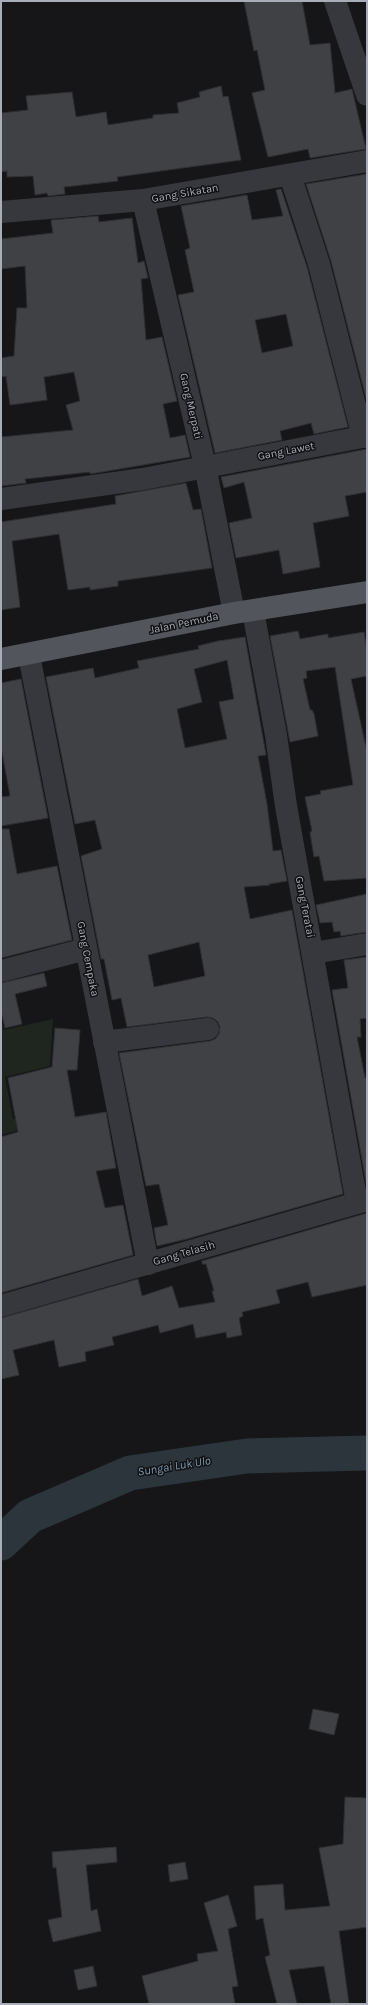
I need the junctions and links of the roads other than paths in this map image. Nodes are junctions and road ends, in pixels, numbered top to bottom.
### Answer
1 (335, 1) edge
2 (367, 95) edge
3 (367, 161) edge
4 (290, 174) junction
5 (143, 200) junction
6 (1, 212) edge
7 (365, 436) edge
8 (205, 466) junction
9 (1, 499) edge
10 (367, 592) edge
11 (244, 612) junction
12 (29, 655) junction
13 (1, 659) edge
14 (367, 944) edge
15 (86, 949) junction
16 (313, 953) junction
17 (1, 971) edge
18 (208, 1029) dead end
19 (104, 1042) junction
20 (362, 1202) edge
21 (148, 1264) junction
22 (1, 1306) edge

1 - 2 street
3 - 4 street, Gang Sikatan
4 - 5 street, Gang Sikatan
4 - 7 street
5 - 6 street, Gang Sikatan
5 - 8 street, Gang Merpati
7 - 8 street, Gang Lawet
8 - 9 street, Gang Lawet
8 - 11 street, Gang Merpati
10 - 11 main road, Jalan Pemuda
11 - 12 main road, Jalan Pemuda
11 - 16 street, Gang Teratai
12 - 13 main road, Jalan Pemuda
12 - 15 street, Gang Cempaka
14 - 16 street
15 - 17 street
15 - 19 street, Gang Cempaka
16 - 20 street, Gang Teratai
18 - 19 street
19 - 21 street, Gang Cempaka
20 - 21 street, Gang Telasih
21 - 22 street, Gang Telasih

